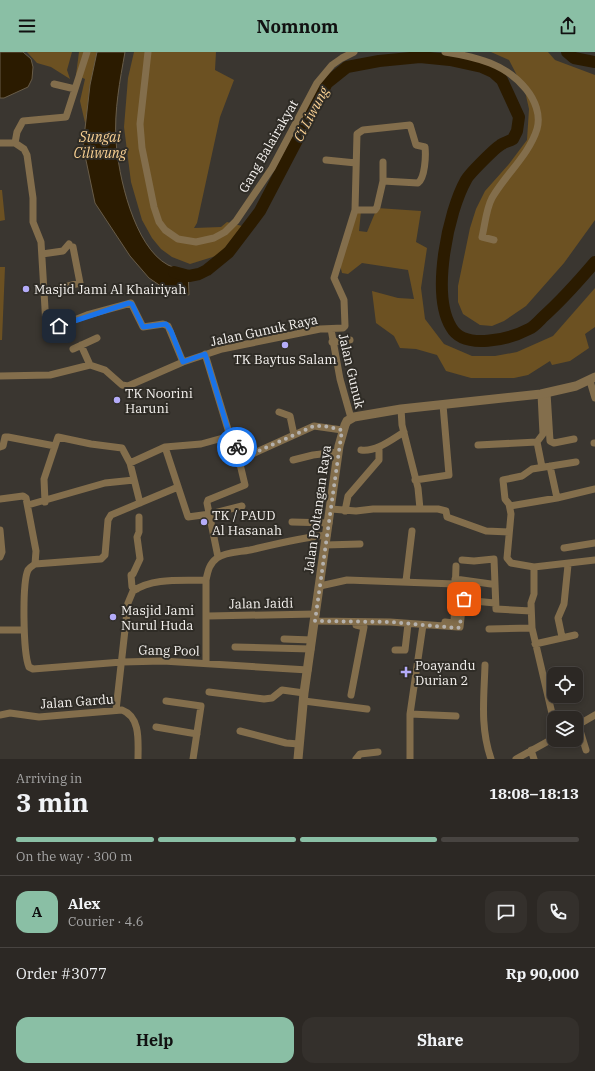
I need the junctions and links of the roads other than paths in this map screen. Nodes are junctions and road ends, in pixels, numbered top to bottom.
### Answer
1 (87, 52) edge
2 (148, 52) edge
3 (354, 52) edge
4 (445, 52) edge
5 (54, 84) dead end
6 (75, 89) junction
7 (15, 142) junction
8 (0, 143) edge
9 (326, 160) dead end
10 (382, 162) dead end
11 (356, 163) junction
12 (383, 182) junction
13 (356, 210) junction
14 (494, 240) dead end
15 (42, 254) junction
16 (45, 292) junction
17 (331, 329) junction
18 (97, 338) dead end
19 (350, 340) dead end
20 (332, 342) junction
21 (81, 346) junction
22 (73, 349) dead end
23 (205, 354) junction
24 (183, 362) junction
25 (90, 365) junction
26 (0, 376) edge
27 (593, 379) edge
28 (544, 393) junction
29 (595, 398) edge
30 (443, 405) junction
31 (401, 409) junction
32 (279, 412) dead end
33 (351, 418) junction
34 (342, 430) junction
35 (404, 432) junction
36 (294, 435) junction
37 (230, 436) junction
38 (574, 439) dead end
39 (537, 442) junction
40 (478, 445) dead end
41 (55, 446) junction
42 (0, 447) edge
43 (379, 447) junction
44 (165, 448) junction
45 (361, 450) dead end
46 (338, 452) junction
47 (242, 459) junction
48 (293, 460) dead end
49 (576, 462) dead end
50 (130, 463) junction
51 (546, 467) junction
52 (134, 480) junction
53 (415, 480) junction
54 (178, 487) junction
55 (595, 489) edge
56 (557, 498) junction
57 (0, 499) edge
58 (45, 502) junction
59 (140, 503) junction
60 (28, 505) junction
61 (242, 506) dead end
62 (510, 506) junction
63 (330, 509) junction
64 (420, 509) junction
65 (344, 511) junction
66 (210, 514) junction
67 (139, 517) dead end
68 (292, 522) dead end
69 (329, 522) junction
70 (0, 530) edge
71 (412, 530) dead end
72 (509, 532) junction
73 (326, 540) junction
74 (360, 544) dead end
75 (595, 546) edge
76 (564, 548) dead end
77 (0, 557) edge
78 (218, 557) junction
79 (462, 560) dead end
80 (595, 560) edge
81 (35, 564) junction
82 (568, 564) junction
83 (456, 566) dead end
84 (534, 567) junction
85 (206, 580) junction
86 (406, 582) junction
87 (455, 582) junction
88 (491, 584) dead end
89 (320, 586) junction
90 (137, 589) junction
91 (495, 603) junction
92 (531, 611) junction
93 (208, 616) junction
94 (315, 620) junction
95 (408, 624) junction
96 (425, 624) junction
97 (532, 628) junction
98 (489, 629) dead end
99 (0, 630) edge
100 (24, 630) junction
101 (576, 635) dead end
102 (562, 637) junction
103 (284, 639) dead end
104 (311, 644) junction
105 (535, 644) junction
106 (236, 647) dead end
107 (395, 650) dead end
108 (122, 662) junction
109 (206, 663) junction
110 (485, 665) dead end
111 (308, 670) junction
112 (209, 692) dead end
113 (352, 695) dead end
114 (304, 697) junction
115 (166, 701) dead end
116 (367, 709) dead end
117 (116, 710) junction
118 (551, 711) edge
119 (410, 714) junction
120 (1, 715) edge
121 (595, 715) edge
122 (456, 716) dead end
123 (583, 722) edge
124 (156, 728) dead end
125 (240, 731) dead end
126 (197, 734) junction
127 (547, 742) edge
128 (583, 742) edge
129 (299, 744) junction
130 (532, 750) junction
131 (586, 750) dead end
132 (378, 752) dead end
133 (138, 759) edge
134 (192, 759) edge
135 (298, 759) edge
136 (356, 759) edge
137 (410, 759) edge
138 (491, 759) edge
139 (516, 759) edge
140 (534, 759) edge

1 - 6 street
2 - 3 street, Gang Balairakyat
4 - 14 street
5 - 6 street
6 - 7 street
7 - 8 street
7 - 15 street
9 - 11 street
10 - 12 street
11 - 12 street
11 - 13 street
12 - 13 street
13 - 17 street
15 - 16 street
15 - 16 street
16 - 24 street
17 - 20 street, Jalan Gunuk
17 - 23 street, Jalan Gunuk Raya
18 - 21 street
19 - 20 street
20 - 33 street, Jalan Gunuk
21 - 22 street
21 - 25 street
23 - 24 street, Jalan Gunuk Raya
23 - 37 street
24 - 25 street, Jalan Gunuk Raya
25 - 26 street
27 - 28 street
27 - 29 street
28 - 30 street
28 - 38 street
28 - 39 street
30 - 31 street
30 - 53 street
31 - 33 street
31 - 35 street
32 - 36 street
33 - 34 street, Jalan Poltangan Raya
34 - 36 street
34 - 46 street, Jalan Poltangan Raya
35 - 43 street
35 - 53 street
36 - 47 street
37 - 44 street
37 - 47 street
39 - 40 street
39 - 51 street
41 - 42 street
41 - 50 street
41 - 58 street
43 - 45 street
43 - 65 street
44 - 50 street
44 - 54 street
46 - 48 street
46 - 63 street, Jalan Poltangan Raya
47 - 66 street
49 - 51 street
50 - 52 street
51 - 56 street
51 - 62 street
52 - 58 street
52 - 59 street
53 - 64 street
54 - 59 street
54 - 66 street
55 - 56 street
56 - 62 street
57 - 60 street
58 - 60 street
59 - 81 street
60 - 81 street
61 - 66 street
62 - 72 street
63 - 65 street
63 - 69 street, Jalan Poltangan Raya
64 - 65 street
64 - 72 street
66 - 78 street
67 - 90 street
68 - 69 street
69 - 73 street, Jalan Poltangan Raya
70 - 77 street
71 - 86 street
72 - 84 street
73 - 74 street
73 - 78 street
73 - 89 street, Jalan Poltangan Raya
75 - 76 street
78 - 85 street
79 - 91 street
80 - 82 street
81 - 100 street
82 - 84 street
82 - 102 street
83 - 87 street
84 - 92 street
85 - 90 street
85 - 93 street
86 - 87 street
86 - 89 street
87 - 88 street
87 - 96 street
89 - 94 street, Jalan Poltangan Raya
90 - 108 street
91 - 92 street
91 - 96 street
92 - 97 street
93 - 94 street, Jalan Jaidi
93 - 109 street
94 - 95 street
94 - 104 street, Jalan Poltangan Raya
94 - 113 street
95 - 96 street
95 - 107 street
96 - 119 street
97 - 98 street
97 - 105 street
99 - 100 street
100 - 108 street, Gang Pool
101 - 102 street
102 - 105 street
103 - 104 street
104 - 106 street
104 - 111 street, Jalan Poltangan Raya
105 - 118 street
108 - 109 street, Gang Pool
108 - 117 street
109 - 111 street, Gang Pool
110 - 138 street
111 - 114 street, Jalan Poltangan Raya
112 - 114 street
114 - 116 street
114 - 129 street, Jalan Poltangan Raya
115 - 126 street
117 - 120 street, Jalan Gardu
117 - 133 street, Jalan Gardu
119 - 122 street
119 - 137 street
121 - 123 street
124 - 126 street
125 - 129 street
126 - 134 street
127 - 130 street
128 - 131 street
129 - 135 street, Jalan Poltangan Raya
130 - 139 street
130 - 140 street
132 - 136 street

